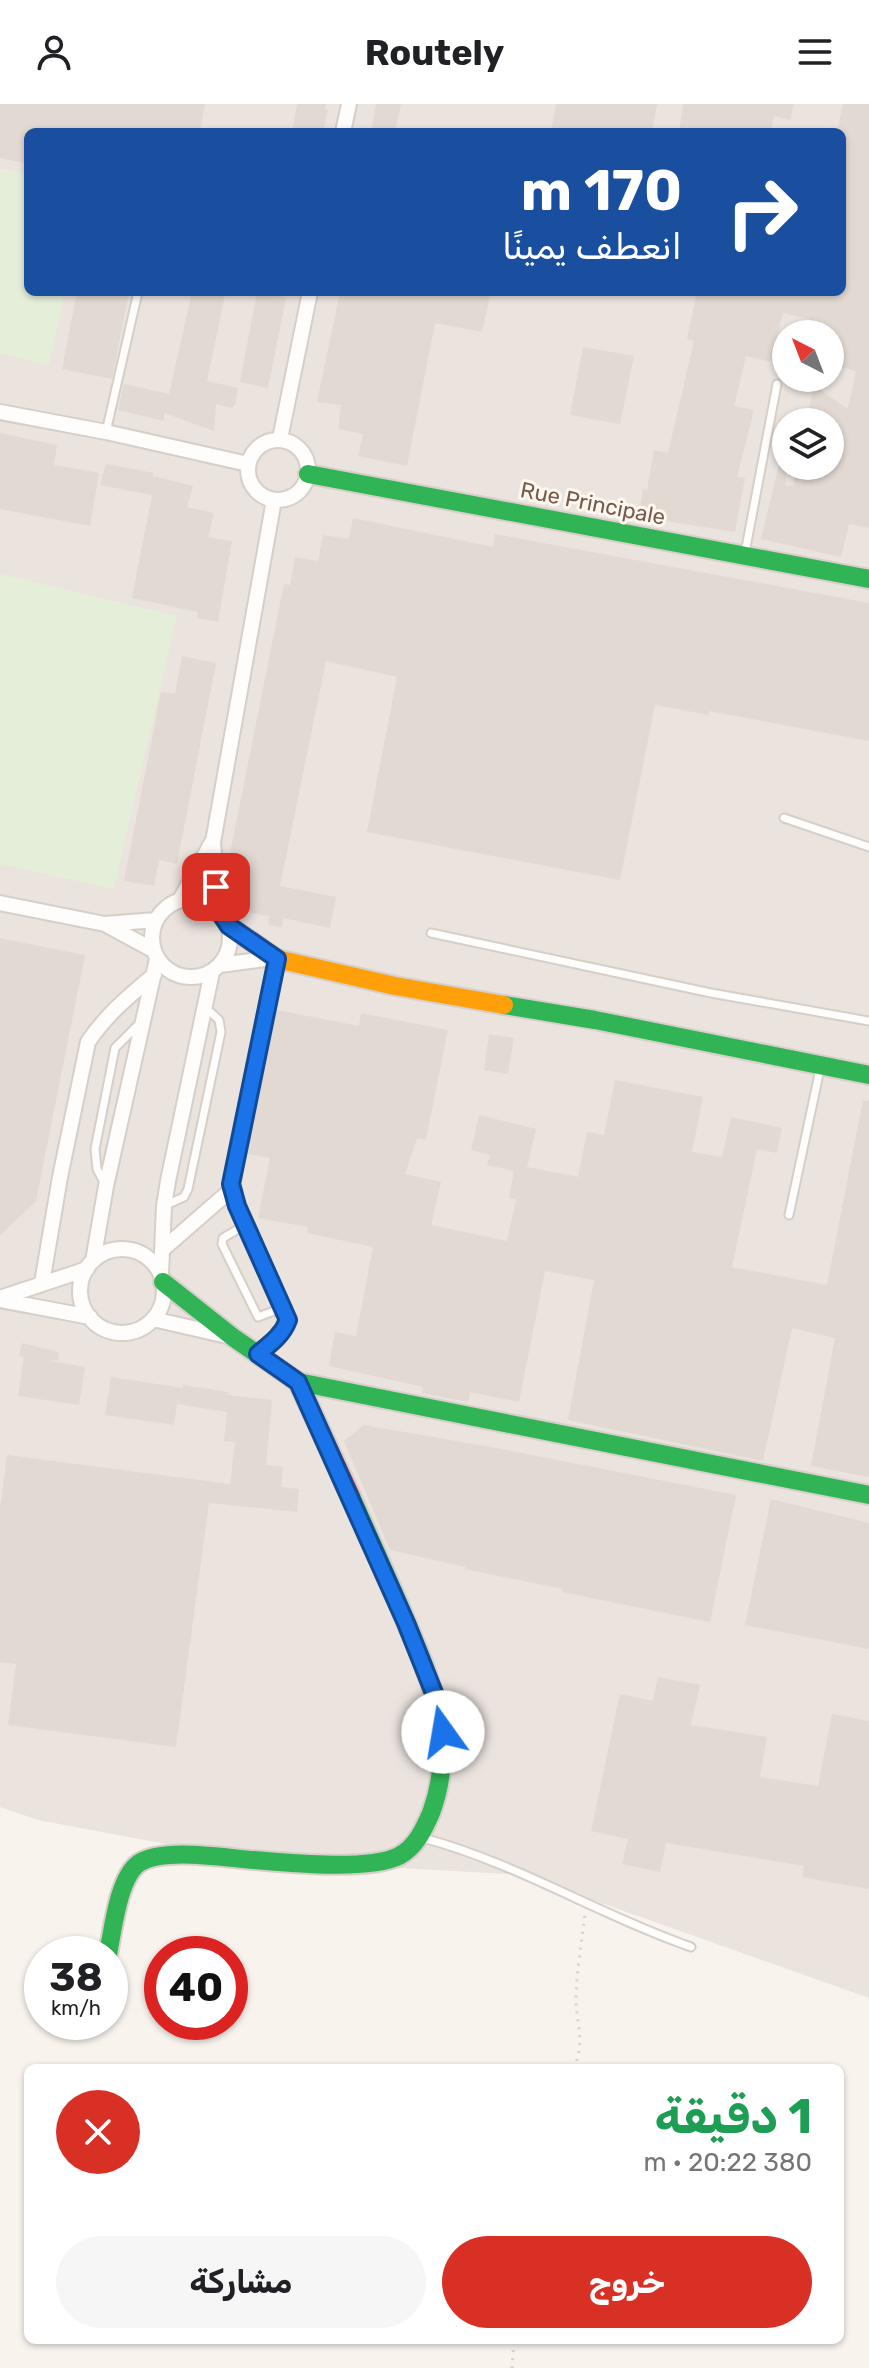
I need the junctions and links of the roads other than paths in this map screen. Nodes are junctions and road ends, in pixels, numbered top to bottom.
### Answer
1 (349, 104) edge
2 (344, 128) edge
3 (137, 296) edge
4 (309, 296) edge
5 (775, 392) edge
6 (0, 412) edge
7 (106, 432) junction
8 (280, 439) junction
9 (248, 464) junction
10 (308, 474) junction
11 (274, 500) junction
12 (744, 555) junction
13 (869, 579) edge
14 (784, 818) dead end
15 (213, 842) junction
16 (869, 847) edge
17 (180, 900) junction
18 (0, 903) edge
19 (218, 910) junction
20 (156, 920) junction
21 (105, 924) junction
22 (229, 926) junction
23 (431, 933) dead end
24 (155, 954) junction
25 (275, 958) junction
26 (216, 968) junction
27 (154, 975) junction
28 (205, 1006) junction
29 (144, 1020) junction
30 (869, 1021) edge
31 (820, 1067) junction
32 (869, 1075) edge
33 (106, 1186) junction
34 (232, 1189) junction
35 (164, 1206) junction
36 (789, 1215) dead end
37 (245, 1225) junction
38 (162, 1250) junction
39 (90, 1265) junction
40 (162, 1278) junction
41 (42, 1283) junction
42 (0, 1299) edge
43 (282, 1308) junction
44 (90, 1317) junction
45 (153, 1319) junction
46 (234, 1338) junction
47 (258, 1354) junction
48 (298, 1382) junction
49 (869, 1495) edge
50 (421, 1837) junction
51 (112, 1936) edge
52 (691, 1947) dead end

1 - 2 street
3 - 7 lane
4 - 8 street
5 - 12 lane
6 - 7 street
7 - 9 street
8 - 9 street
8 - 10 street
9 - 11 street
10 - 11 street
10 - 12 street, Rue Principale
11 - 15 street
12 - 13 street, Rue Principale
14 - 16 lane
15 - 17 street
15 - 19 street
17 - 19 street
17 - 20 street
18 - 21 street
19 - 22 street
20 - 21 street
20 - 24 street
21 - 24 street
22 - 25 street
22 - 26 street
23 - 30 lane
24 - 26 street
24 - 27 street
25 - 26 street
25 - 31 street
25 - 34 street
26 - 28 street
27 - 29 street
27 - 41 street
28 - 35 street
28 - 35 lane
29 - 33 street
29 - 33 lane
31 - 32 street
31 - 36 lane
33 - 39 street
34 - 37 street
34 - 38 street
35 - 38 street
37 - 43 street
37 - 43 lane
38 - 40 street
39 - 40 street
39 - 41 street
39 - 44 street
40 - 45 street
40 - 46 street
41 - 42 street
42 - 44 street
43 - 47 street
44 - 45 street
45 - 46 street
46 - 47 street
47 - 48 street
48 - 49 street
48 - 50 street
50 - 51 street
50 - 52 lane

